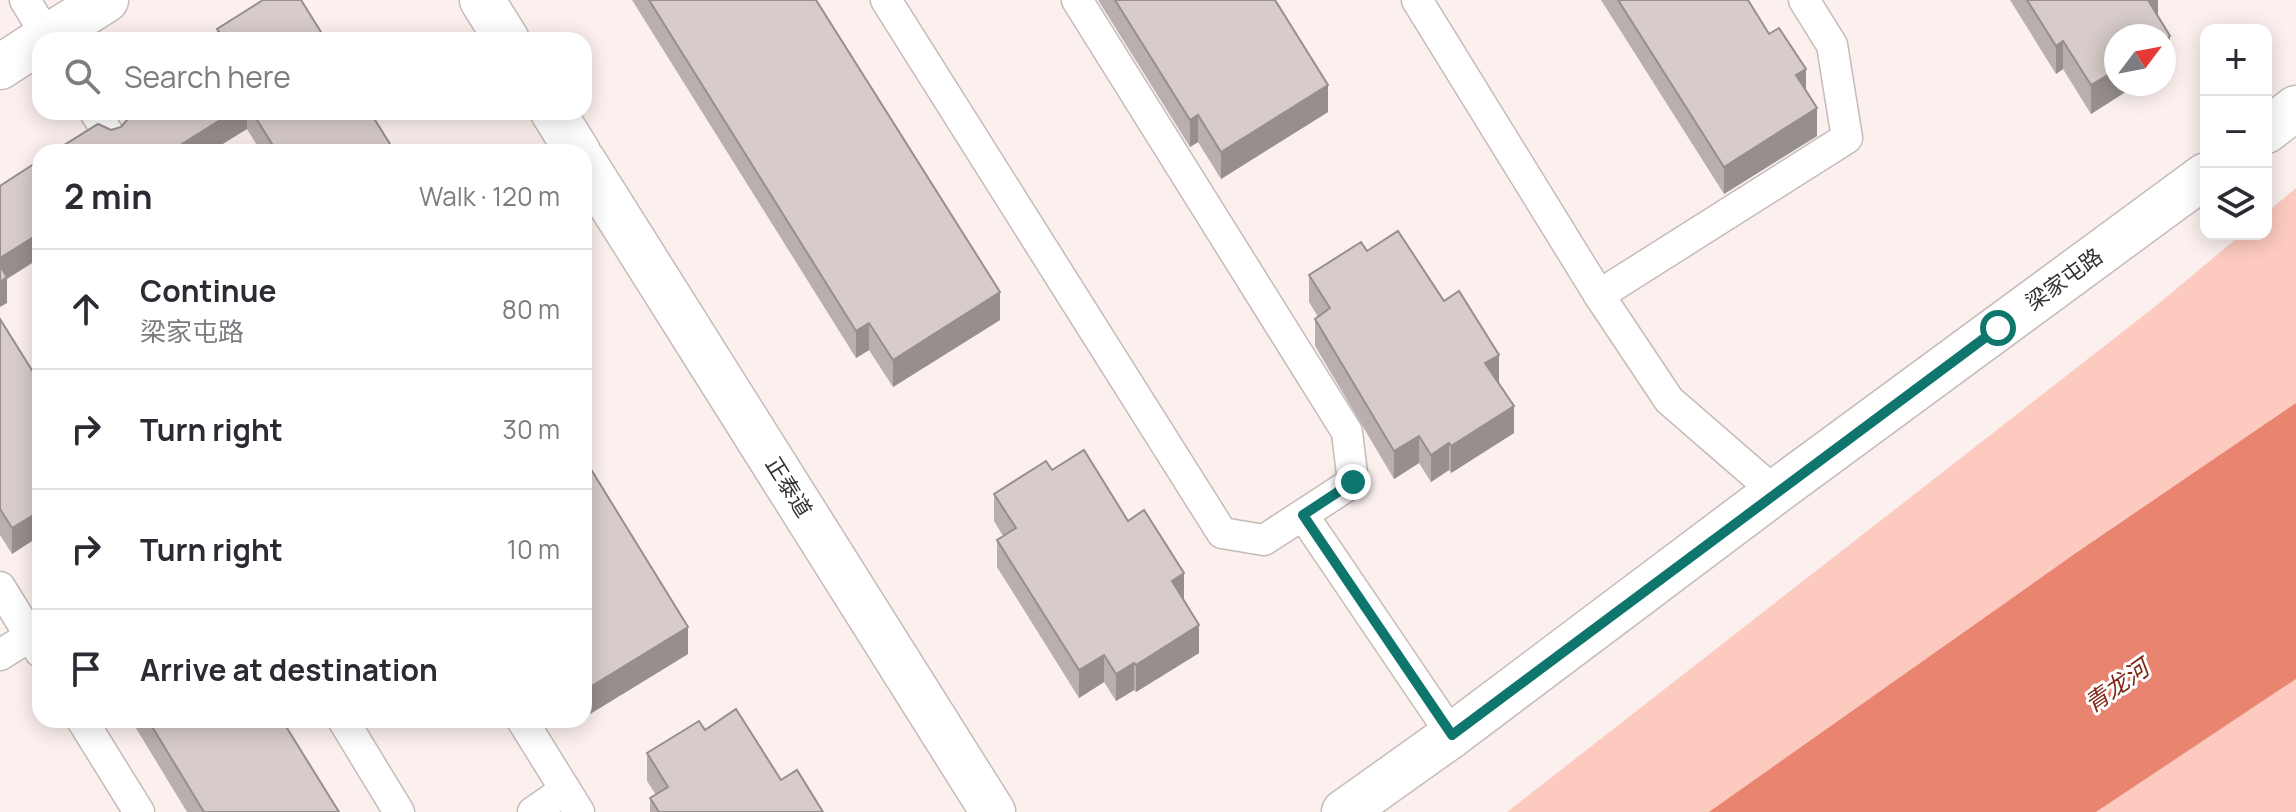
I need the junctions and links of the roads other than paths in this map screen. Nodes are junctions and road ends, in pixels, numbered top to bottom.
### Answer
1 (25, 0) edge
2 (106, 0) edge
3 (482, 0) edge
4 (886, 0) edge
5 (1077, 0) edge
6 (1417, 0) edge
7 (1804, 0) edge
8 (41, 32) edge
9 (57, 32) edge
10 (502, 32) edge
11 (32, 48) edge
12 (0, 67) edge
13 (2296, 108) edge
14 (100, 120) edge
15 (558, 120) edge
16 (2272, 126) edge
17 (111, 138) edge
18 (573, 144) edge
19 (592, 175) edge
20 (2200, 179) edge
21 (1599, 295) junction
22 (1775, 492) junction
23 (1303, 515) junction
24 (0, 587) edge
25 (32, 632) edge
26 (32, 641) edge
27 (0, 655) edge
28 (87, 728) edge
29 (348, 728) edge
30 (527, 728) edge
31 (1452, 735) junction
32 (572, 801) edge
33 (139, 812) edge
34 (399, 812) edge
35 (533, 812) edge
36 (993, 812) edge
37 (1344, 812) edge

1 - 8 lane
2 - 9 street
3 - 10 street
4 - 23 lane
5 - 23 lane
6 - 21 lane
7 - 21 lane
11 - 12 street
13 - 16 street
14 - 17 lane
15 - 18 street
19 - 36 street, 正泰道
20 - 22 street, 梁家屯路
21 - 22 lane
22 - 31 street, 梁家屯路
23 - 31 lane
24 - 25 lane
26 - 27 lane
28 - 33 lane
29 - 34 lane
30 - 32 lane
31 - 37 street, 梁家屯路
32 - 35 lane

